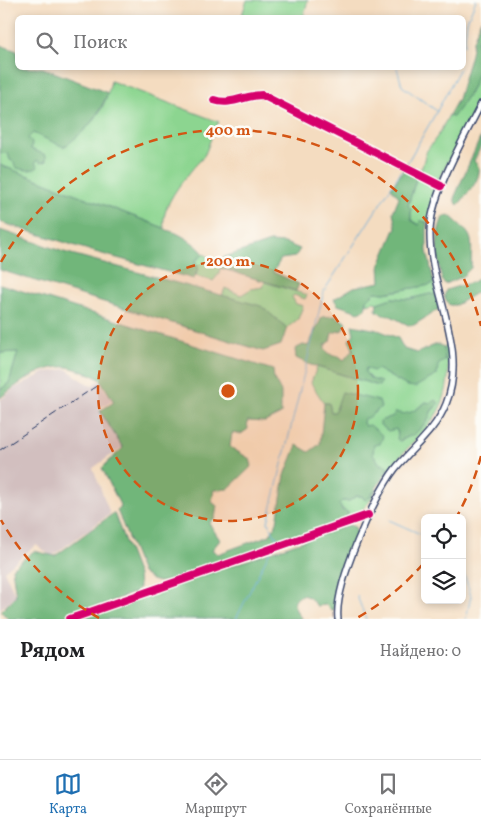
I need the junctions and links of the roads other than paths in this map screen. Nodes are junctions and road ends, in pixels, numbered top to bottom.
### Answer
1 (214, 100) dead end
2 (481, 104) edge
3 (441, 186) junction
4 (368, 515) junction
5 (70, 619) edge
6 (338, 619) edge

1 - 3 street
2 - 3 main road
3 - 4 main road
4 - 5 street
4 - 6 main road

